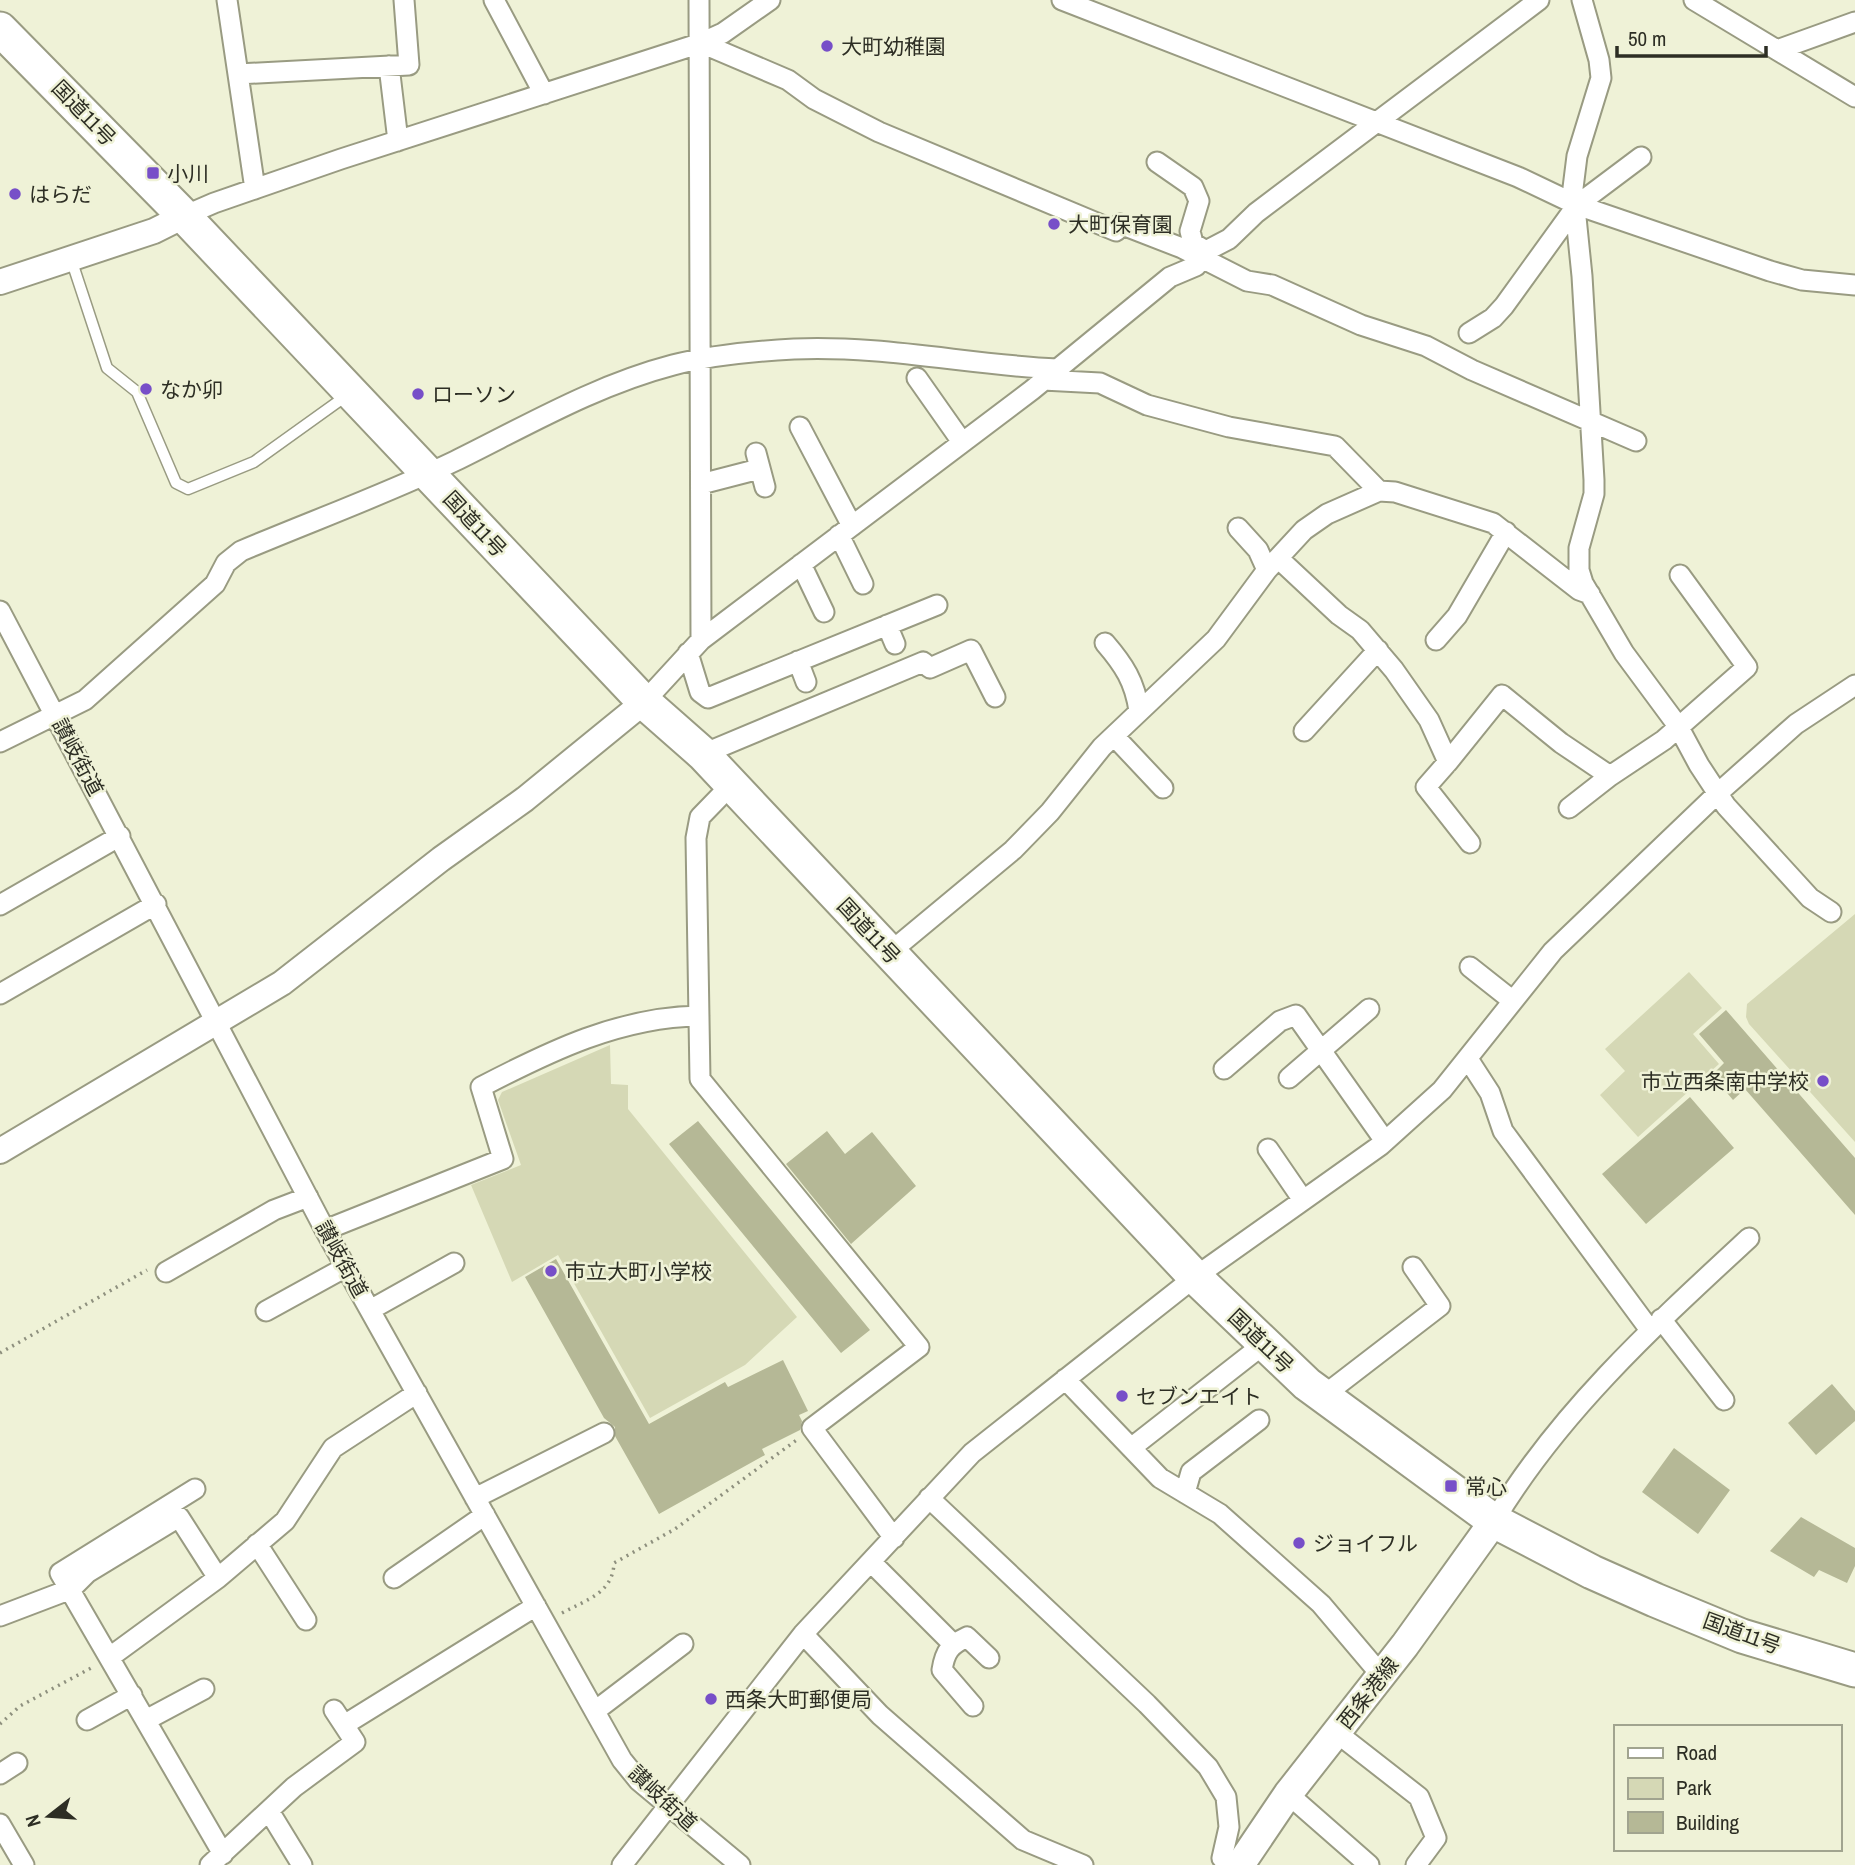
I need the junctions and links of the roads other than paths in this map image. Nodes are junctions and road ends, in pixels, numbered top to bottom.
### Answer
1 (227, 0) edge
2 (404, 0) edge
3 (494, 0) edge
4 (699, 0) edge
5 (770, 0) edge
6 (1062, 0) edge
7 (1539, 0) edge
8 (1582, 0) edge
9 (1694, 0) edge
10 (1855, 22) edge
11 (0, 29) edge
12 (701, 43) junction
13 (1780, 49) junction
14 (389, 66) junction
15 (238, 74) junction
16 (544, 94) junction
17 (1855, 97) edge
18 (1378, 124) junction
19 (398, 141) junction
20 (1641, 157) dead end
21 (1157, 162) dead end
22 (254, 189) junction
23 (1577, 205) junction
24 (184, 216) junction
25 (1203, 255) junction
26 (71, 258) junction
27 (0, 282) edge
28 (1855, 285) edge
29 (1469, 333) dead end
30 (701, 360) junction
31 (1050, 375) junction
32 (917, 378) dead end
33 (351, 393) junction
34 (1590, 421) junction
35 (800, 427) dead end
36 (1636, 441) dead end
37 (962, 442) junction
38 (760, 470) dead end
39 (427, 473) junction
40 (701, 484) junction
41 (1379, 491) junction
42 (1238, 528) dead end
43 (846, 530) junction
44 (1506, 532) junction
45 (801, 564) junction
46 (1272, 564) junction
47 (1680, 575) dead end
48 (863, 584) dead end
49 (1590, 594) junction
50 (937, 605) dead end
51 (0, 611) edge
52 (824, 612) dead end
53 (887, 625) junction
54 (1436, 640) dead end
55 (1105, 643) dead end
56 (895, 644) dead end
57 (694, 646) junction
58 (1378, 650) junction
59 (799, 661) junction
60 (806, 682) dead end
61 (1855, 686) edge
62 (995, 697) dead end
63 (644, 702) junction
64 (1139, 711) junction
65 (56, 715) junction
66 (1678, 726) junction
67 (1304, 731) dead end
68 (1114, 736) junction
69 (0, 742) edge
70 (704, 754) junction
71 (1448, 762) junction
72 (1610, 776) junction
73 (732, 785) junction
74 (1163, 788) dead end
75 (1717, 794) junction
76 (1569, 808) dead end
77 (120, 836) junction
78 (1470, 843) dead end
79 (156, 904) junction
80 (0, 905) edge
81 (1831, 912) dead end
82 (889, 953) junction
83 (1470, 967) dead end
84 (0, 994) edge
85 (1513, 1001) junction
86 (1369, 1009) dead end
87 (699, 1016) junction
88 (218, 1023) junction
89 (1322, 1051) junction
90 (1468, 1059) junction
91 (1224, 1069) dead end
92 (1289, 1078) dead end
93 (1385, 1141) junction
94 (1268, 1149) dead end
95 (0, 1151) edge
96 (308, 1197) junction
97 (1303, 1200) junction
98 (325, 1230) junction
99 (1749, 1238) dead end
100 (454, 1263) dead end
101 (1413, 1267) dead end
102 (346, 1268) junction
103 (166, 1272) dead end
104 (1195, 1277) junction
105 (370, 1310) junction
106 (266, 1311) dead end
107 (1656, 1324) junction
108 (1264, 1344) junction
109 (1065, 1379) junction
110 (417, 1393) junction
111 (1323, 1396) junction
112 (1724, 1400) dead end
113 (1259, 1420) dead end
114 (604, 1433) dead end
115 (1131, 1448) junction
116 (195, 1489) dead end
117 (1185, 1493) junction
118 (929, 1498) junction
119 (480, 1506) junction
120 (1494, 1521) junction
121 (894, 1538) junction
122 (257, 1544) junction
123 (872, 1563) junction
124 (218, 1578) junction
125 (394, 1578) dead end
126 (71, 1589) junction
127 (540, 1614) junction
128 (0, 1616) edge
129 (306, 1620) dead end
130 (803, 1634) junction
131 (683, 1644) dead end
132 (953, 1644) junction
133 (110, 1657) junction
134 (989, 1658) dead end
135 (1855, 1670) edge
136 (1382, 1676) junction
137 (204, 1689) dead end
138 (132, 1695) junction
139 (973, 1706) dead end
140 (595, 1711) junction
141 (87, 1720) dead end
142 (146, 1720) junction
143 (1337, 1733) junction
144 (1288, 1794) junction
145 (668, 1805) junction
146 (269, 1811) junction
147 (0, 1824) edge
148 (217, 1860) edge
149 (1227, 1863) edge
150 (21, 1864) edge
151 (302, 1865) edge
152 (622, 1865) edge
153 (740, 1865) edge
154 (1083, 1865) edge
155 (1369, 1865) edge
156 (1416, 1865) edge

1 - 15 street
2 - 14 street
3 - 16 street
4 - 12 street
5 - 12 street
6 - 18 street
7 - 18 street
8 - 23 street
9 - 13 street
10 - 13 street
11 - 24 highway, 国道11号
12 - 16 street
12 - 25 street
12 - 30 street
13 - 17 street
14 - 15 street
14 - 19 street
15 - 22 street
16 - 19 street
18 - 23 street
18 - 25 street
19 - 22 street
20 - 23 street
21 - 25 street
22 - 24 street
23 - 28 street
23 - 29 street
23 - 34 street
24 - 26 street
24 - 33 highway, 国道11号
25 - 31 street
25 - 34 street
26 - 27 street
26 - 33 lane
30 - 31 street
30 - 39 street
30 - 40 street
31 - 37 street
31 - 41 street
32 - 37 street
33 - 39 highway, 国道11号
34 - 36 street
34 - 49 street
35 - 43 street
37 - 43 street
38 - 40 street
39 - 63 highway, 国道11号
39 - 65 street
40 - 57 street
41 - 44 street
41 - 46 street
42 - 46 street
43 - 45 street
43 - 48 street
44 - 49 street
44 - 54 street
45 - 52 street
45 - 57 street
46 - 58 street
46 - 64 street
47 - 66 street
49 - 66 street
50 - 53 street
51 - 65 street, 讃岐街道
53 - 56 street
53 - 59 street
55 - 64 street
57 - 59 street
57 - 63 street
58 - 67 street
58 - 71 street
59 - 60 street
61 - 75 street
62 - 70 street
63 - 70 highway, 国道11号
63 - 88 street
64 - 68 street
65 - 69 street
65 - 77 street, 讃岐街道
66 - 72 street
66 - 75 street
68 - 74 street
68 - 82 street
70 - 73 highway, 国道11号
71 - 72 street
71 - 78 street
72 - 76 street
73 - 82 highway, 国道11号
73 - 87 street
75 - 81 street
75 - 85 street
77 - 79 street, 讃岐街道
77 - 80 street
79 - 84 street
79 - 88 street, 讃岐街道
82 - 104 highway, 国道11号
83 - 85 street
85 - 90 street
86 - 89 street
87 - 98 street
87 - 121 street
88 - 95 street
88 - 96 street, 讃岐街道
89 - 91 street
89 - 92 street
89 - 93 street
90 - 93 street
90 - 107 street
93 - 97 street
94 - 97 street
96 - 98 street, 讃岐街道
96 - 103 street
97 - 104 street
98 - 102 street, 讃岐街道
99 - 107 street
100 - 105 street
101 - 111 street
102 - 105 street, 讃岐街道
102 - 106 street
104 - 108 highway, 国道11号
104 - 109 street
105 - 110 street, 讃岐街道
107 - 112 street
107 - 120 street
108 - 111 highway, 国道11号
108 - 115 street
109 - 115 street
109 - 118 street
110 - 119 street, 讃岐街道
110 - 122 street
111 - 120 highway, 国道11号
113 - 117 street
114 - 119 street
115 - 117 street
116 - 126 street
117 - 136 street
118 - 121 street
118 - 149 street
119 - 125 street
119 - 127 street, 讃岐街道
120 - 135 highway, 国道11号
120 - 136 main road, 西条港線
121 - 123 street
122 - 124 street
122 - 129 street
123 - 130 street
123 - 132 street
124 - 126 street
124 - 133 street
126 - 128 street
126 - 133 street
127 - 140 street, 讃岐街道
127 - 146 street
130 - 145 street
130 - 154 street
131 - 140 street
132 - 134 street
132 - 139 street
133 - 138 street
136 - 143 main road, 西条港線
137 - 142 street
138 - 141 street
138 - 142 street
140 - 145 street, 讃岐街道
142 - 148 street
143 - 144 main road, 西条港線
143 - 156 street
144 - 149 main road, 西条港線
144 - 155 street
145 - 152 street
145 - 153 street, 讃岐街道
146 - 148 street
146 - 151 street
147 - 150 street

